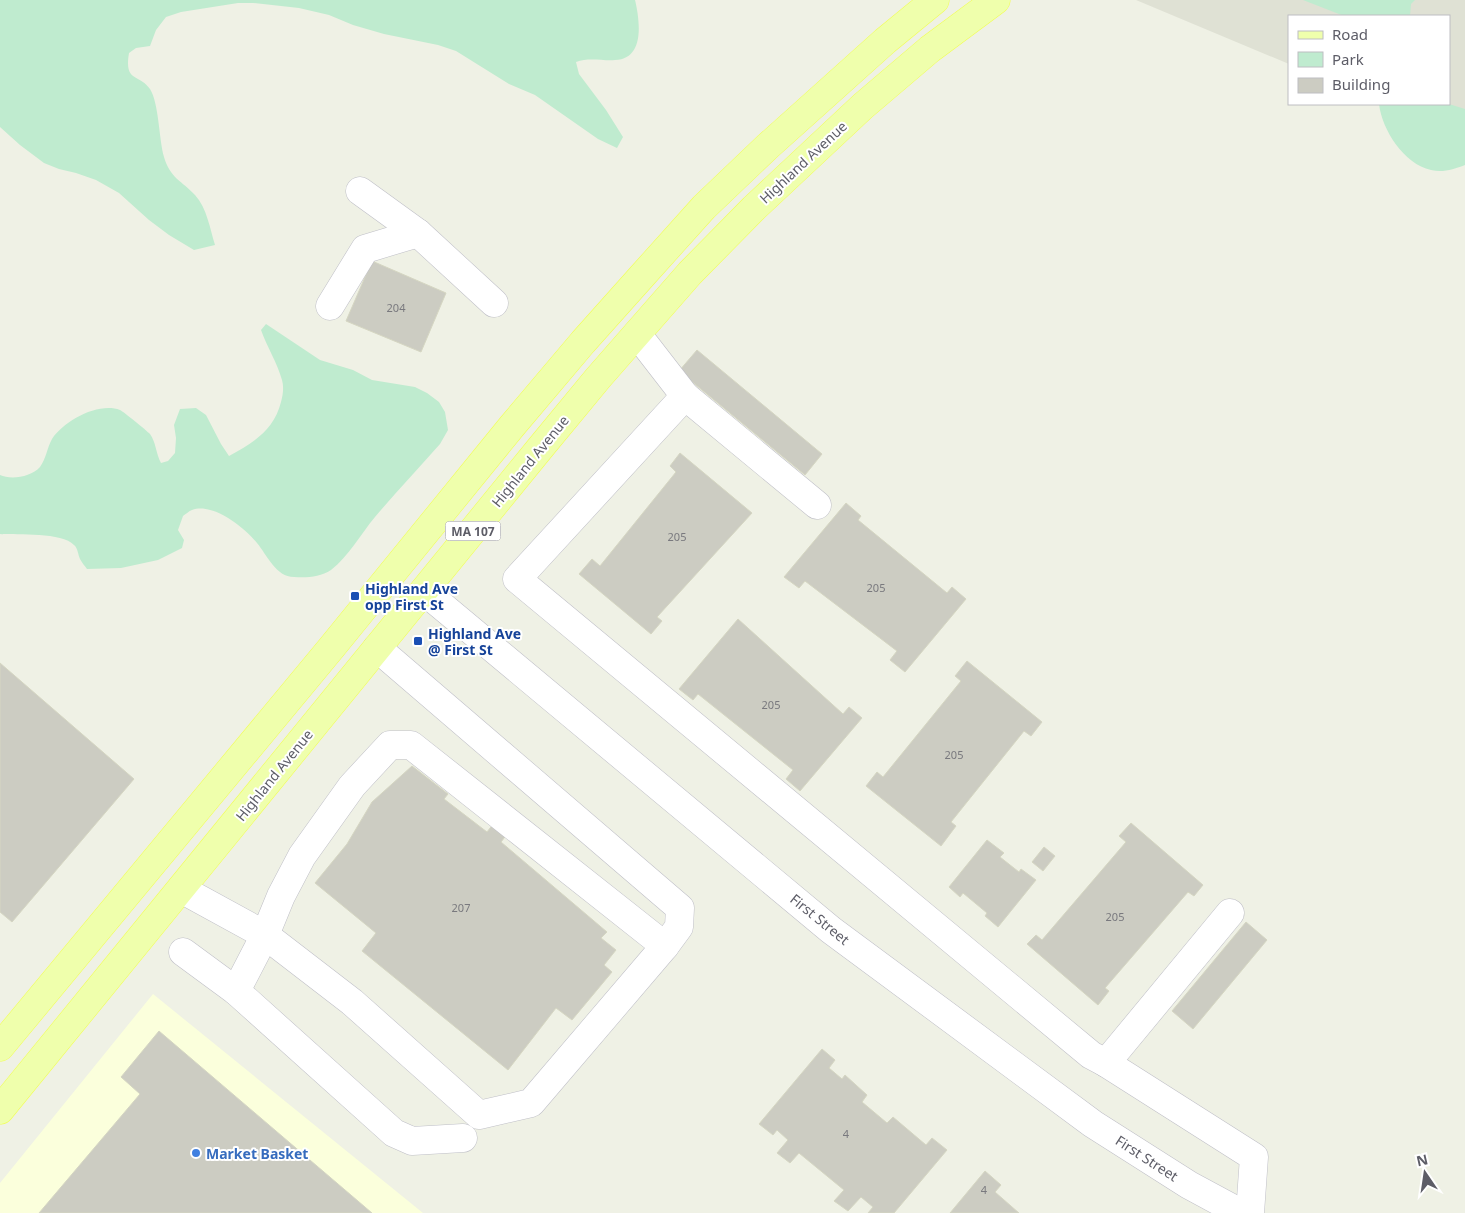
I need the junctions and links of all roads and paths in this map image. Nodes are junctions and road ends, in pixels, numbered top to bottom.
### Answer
1 (936, 0) edge
2 (996, 0) edge
3 (360, 191) dead end
4 (418, 233) junction
5 (494, 303) dead end
6 (330, 306) dead end
7 (637, 334) junction
8 (685, 396) junction
9 (817, 505) dead end
10 (424, 591) junction
11 (377, 648) junction
12 (181, 888) junction
13 (1230, 913) dead end
14 (265, 935) junction
15 (665, 946) junction
16 (183, 952) dead end
17 (236, 992) junction
18 (0, 1047) edge
19 (1106, 1063) junction
20 (0, 1110) edge
21 (463, 1138) dead end
22 (1241, 1213) edge
23 (1250, 1213) edge

1 - 18 main road, MA 107
2 - 7 main road, Highland Avenue / MA 107
3 - 4 street
4 - 5 street
4 - 6 street
7 - 8 street
7 - 10 main road, Highland Avenue / MA 107
8 - 9 street
8 - 19 street
10 - 11 main road, Highland Avenue / MA 107
10 - 22 street, First Street
11 - 12 main road, Highland Avenue / MA 107
11 - 15 street
12 - 14 street
12 - 20 main road, Highland Avenue / MA 107
13 - 19 street
14 - 15 street
14 - 15 street
14 - 17 street
16 - 17 street
17 - 21 street
19 - 23 street

